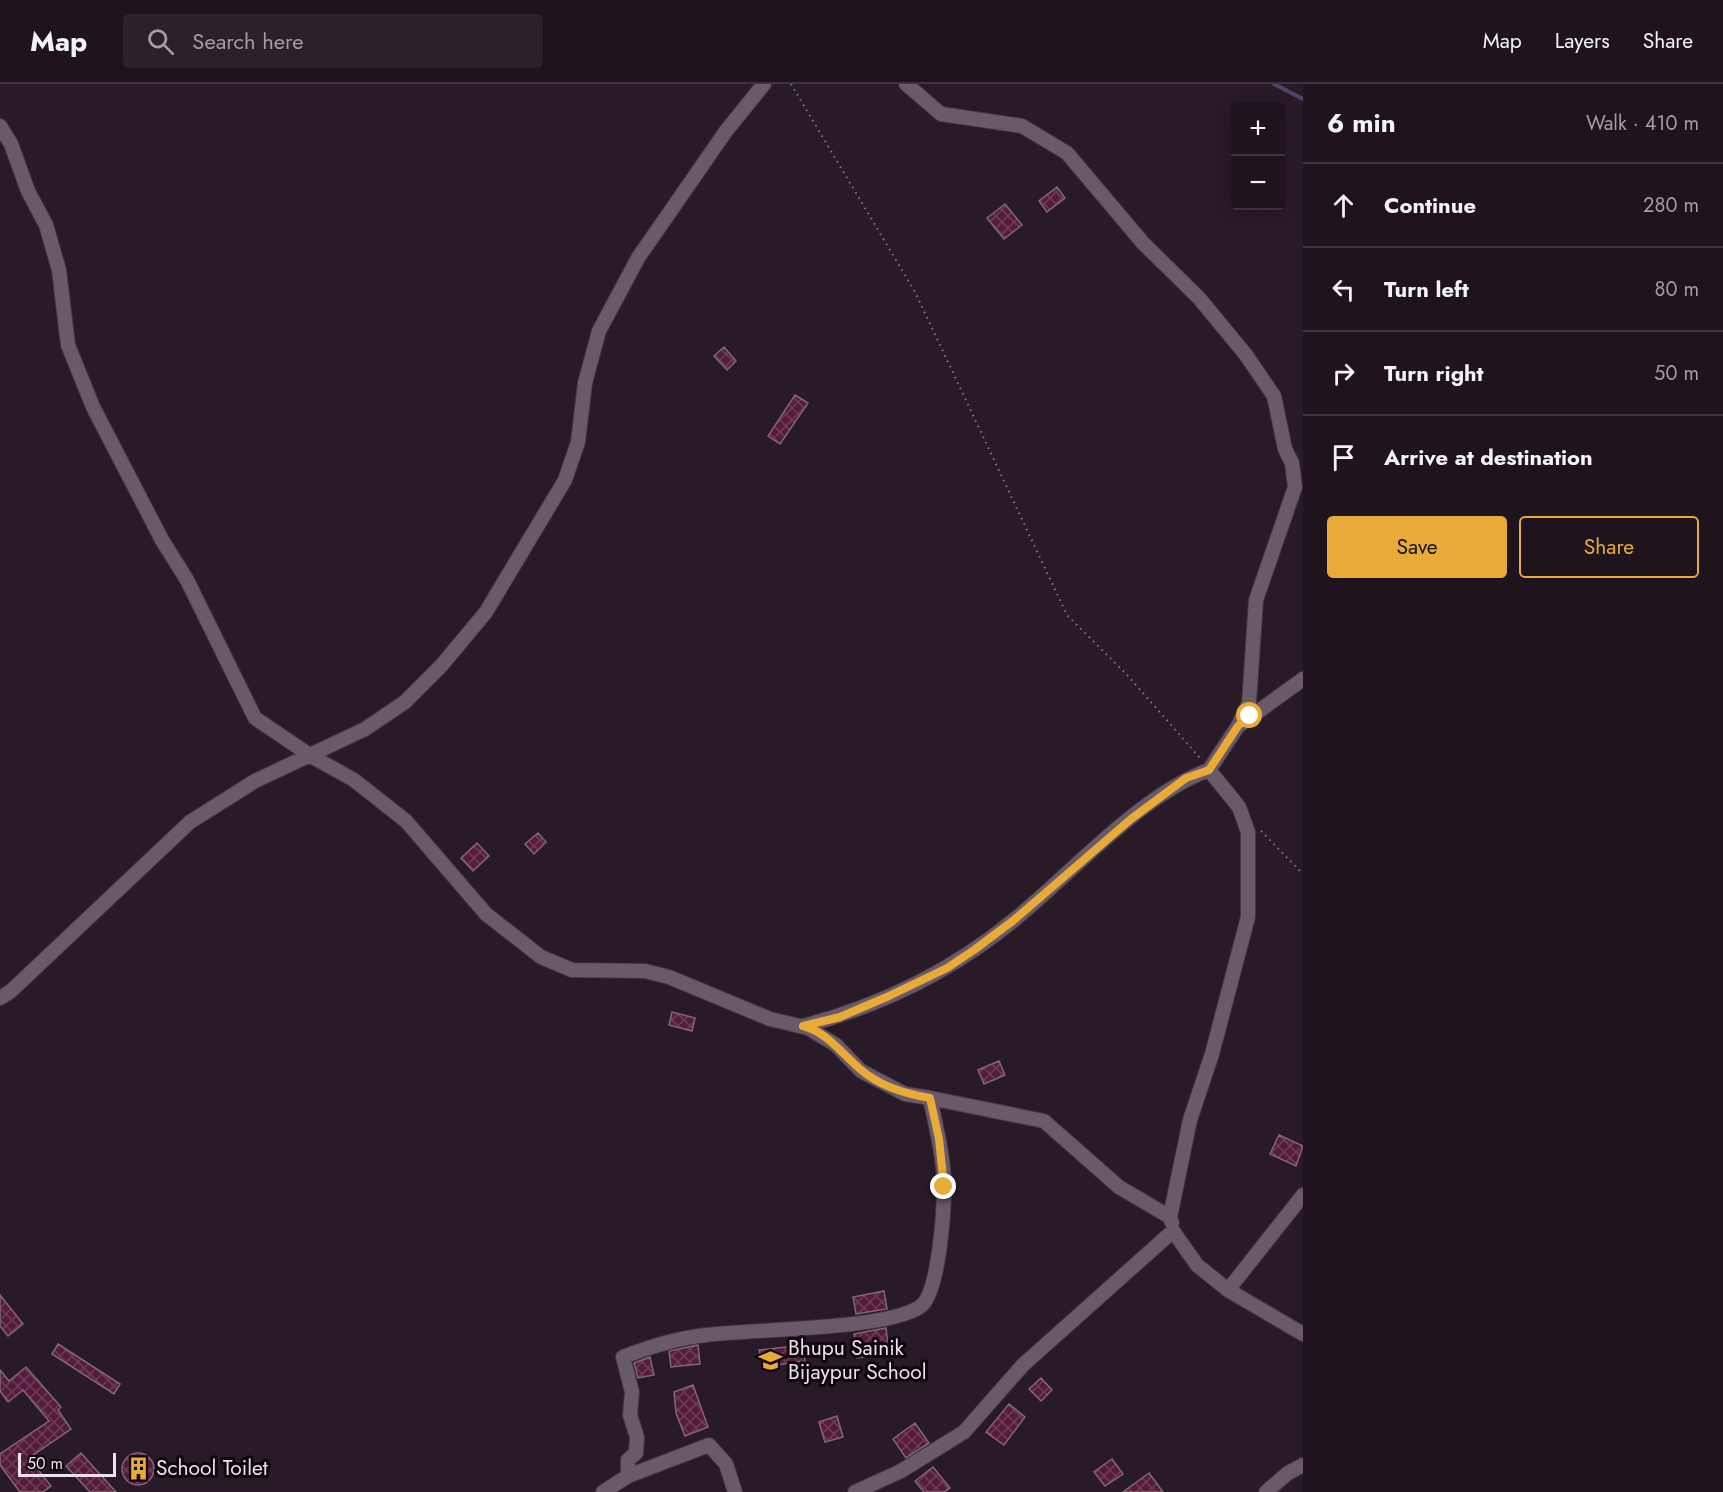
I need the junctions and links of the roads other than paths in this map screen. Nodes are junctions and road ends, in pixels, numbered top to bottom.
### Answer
1 (764, 84) edge
2 (906, 84) edge
3 (0, 126) edge
4 (1303, 679) edge
5 (1238, 726) junction
6 (311, 756) junction
7 (1209, 770) junction
8 (0, 998) edge
9 (803, 1026) junction
10 (930, 1098) junction
11 (1303, 1195) edge
12 (1170, 1217) junction
13 (1173, 1231) junction
14 (1228, 1290) junction
15 (1303, 1334) edge
16 (1303, 1465) edge
17 (628, 1476) junction
18 (603, 1492) edge
19 (735, 1492) edge
20 (855, 1492) edge
21 (1266, 1492) edge

1 - 6 street
2 - 5 street
3 - 6 street
4 - 5 street
5 - 7 street
6 - 8 street
6 - 9 street
7 - 9 street
7 - 12 street
9 - 10 street
10 - 12 street
10 - 17 street
11 - 14 street
12 - 13 street
13 - 14 street
13 - 20 street
14 - 15 street
16 - 21 street
17 - 18 street
17 - 19 street

